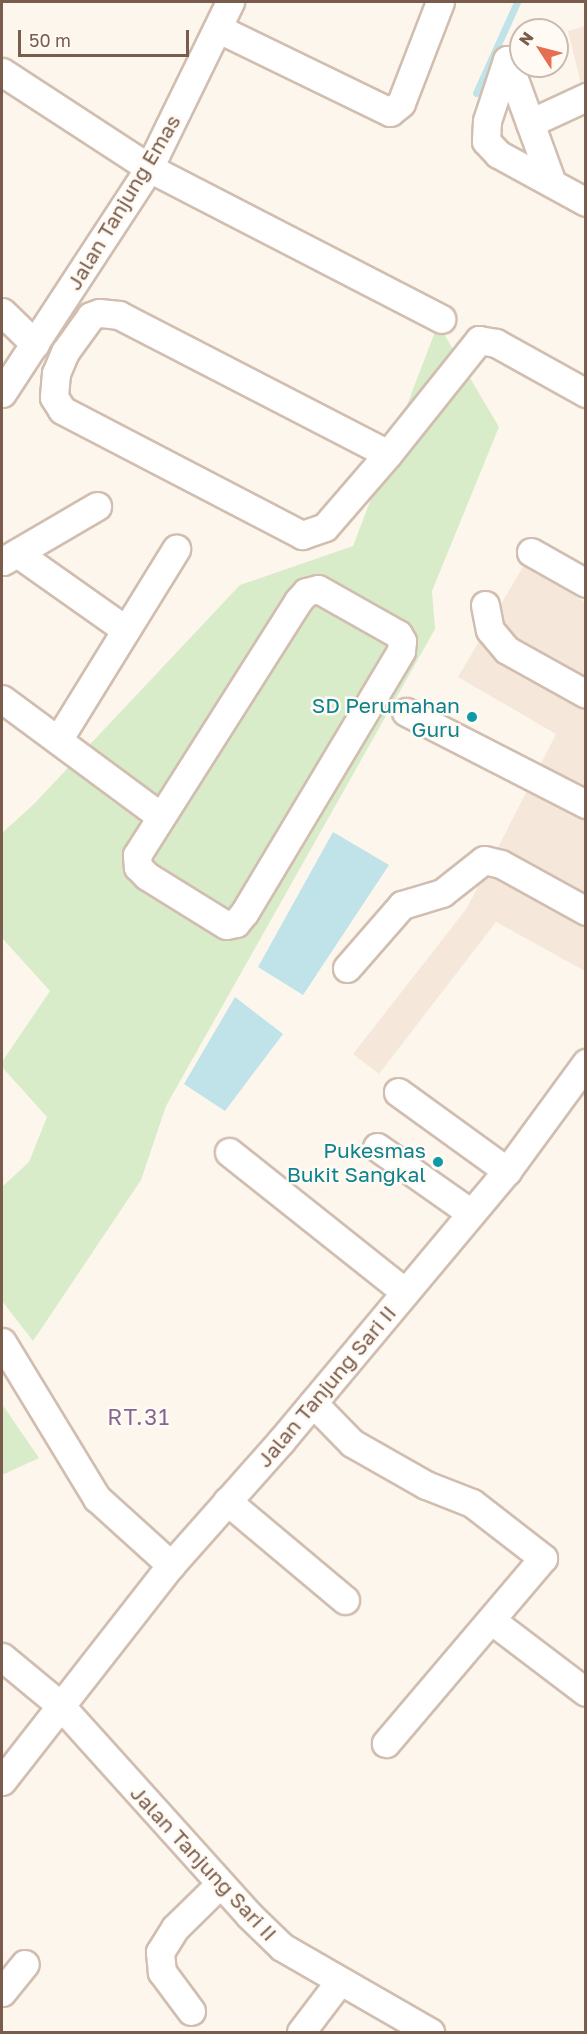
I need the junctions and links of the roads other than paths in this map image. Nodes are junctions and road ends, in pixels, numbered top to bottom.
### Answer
1 (230, 2) edge
2 (440, 2) edge
3 (219, 29) junction
4 (2, 72) edge
5 (585, 97) edge
6 (530, 123) junction
7 (149, 168) junction
8 (552, 183) junction
9 (585, 202) edge
10 (2, 312) edge
11 (441, 319) dead end
12 (35, 344) junction
13 (2, 393) edge
14 (585, 393) edge
15 (388, 454) junction
16 (98, 506) dead end
17 (176, 549) dead end
18 (531, 552) dead end
19 (9, 557) edge
20 (585, 583) edge
21 (485, 605) dead end
22 (126, 630) junction
23 (585, 694) edge
24 (2, 699) edge
25 (406, 712) dead end
26 (58, 741) junction
27 (585, 804) edge
28 (160, 816) junction
29 (585, 911) edge
30 (347, 968) dead end
31 (585, 1063) edge
32 (398, 1092) dead end
33 (377, 1147) dead end
34 (229, 1152) dead end
35 (507, 1171) junction
36 (471, 1214) junction
37 (405, 1292) junction
38 (5, 1348) edge
39 (313, 1403) junction
40 (227, 1502) junction
41 (171, 1565) junction
42 (345, 1600) dead end
43 (491, 1620) junction
44 (2, 1657) edge
45 (585, 1692) edge
46 (60, 1705) junction
47 (386, 1743) dead end
48 (2, 1781) edge
49 (220, 1884) junction
50 (26, 1964) dead end
51 (339, 1982) junction
52 (2, 1992) edge
53 (191, 2012) dead end
54 (301, 2032) edge
55 (430, 2032) edge

1 - 3 street, Jalan Tanjung Emas
2 - 3 street
3 - 7 street, Jalan Tanjung Emas
4 - 7 street
5 - 6 street
6 - 8 street
6 - 8 street
7 - 11 street
7 - 12 street, Jalan Tanjung Emas
8 - 9 street
10 - 12 street
12 - 13 street, Jalan Tanjung Emas
14 - 15 street
15 - 15 street
16 - 19 street
17 - 22 street
18 - 20 street
19 - 22 street
21 - 23 street
22 - 26 street
24 - 26 street
25 - 27 street
26 - 28 street
28 - 28 street
29 - 30 street
31 - 35 street, Jalan Tanjung Sari II
32 - 35 street
33 - 36 street
34 - 37 street
35 - 36 street, Jalan Tanjung Sari II
36 - 37 street, Jalan Tanjung Sari II
37 - 39 street, Jalan Tanjung Sari II
38 - 41 street
39 - 40 street, Jalan Tanjung Sari II
39 - 43 street
40 - 41 street, Jalan Tanjung Sari II
40 - 42 street
41 - 46 street, Jalan Tanjung Sari II
43 - 45 street
43 - 47 street
44 - 46 street
46 - 48 street, Jalan Tanjung Sari II
46 - 49 street, Jalan Tanjung Sari II
49 - 51 street, Jalan Tanjung Sari II
49 - 53 street
50 - 52 street
51 - 54 street
51 - 55 street, Jalan Tanjung Sari II

